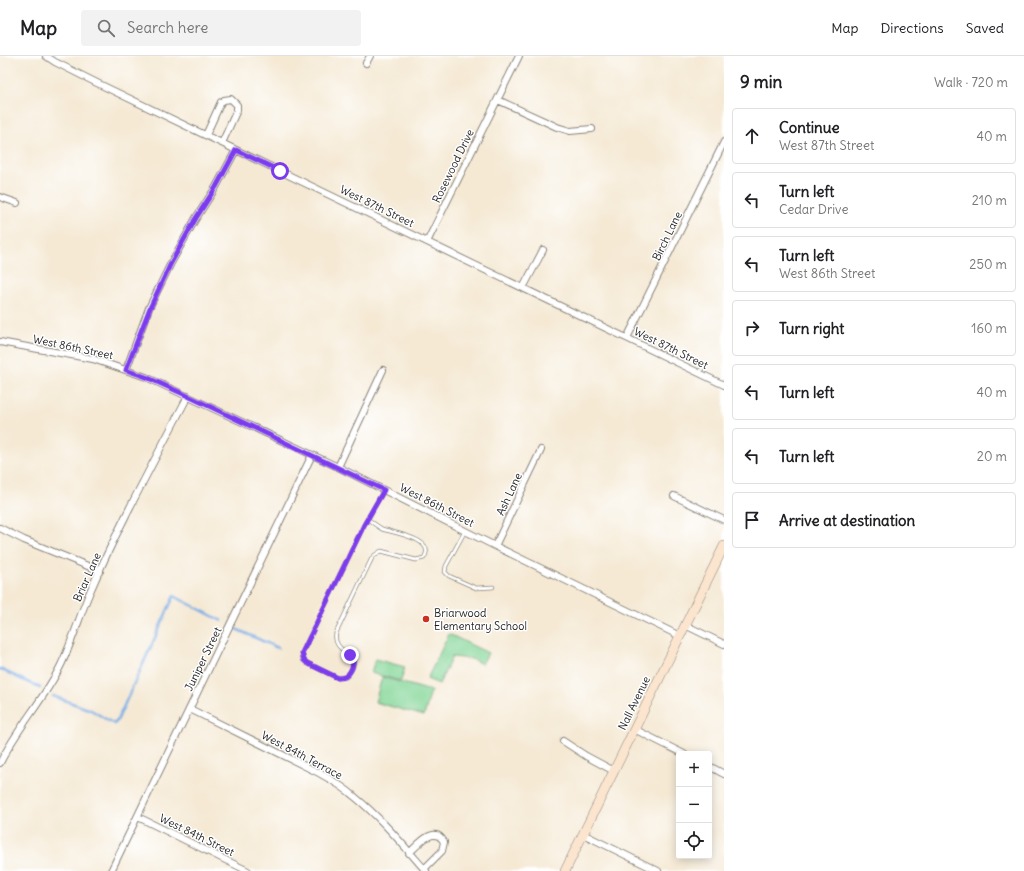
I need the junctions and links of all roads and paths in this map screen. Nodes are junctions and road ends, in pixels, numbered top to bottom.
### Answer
1 (46, 56) edge
2 (370, 56) edge
3 (519, 56) edge
4 (366, 63) dead end
5 (498, 100) junction
6 (592, 129) dead end
7 (206, 135) junction
8 (222, 142) junction
9 (724, 142) edge
10 (236, 150) junction
11 (0, 197) edge
12 (17, 202) dead end
13 (427, 242) junction
14 (543, 250) dead end
15 (523, 288) junction
16 (627, 338) junction
17 (0, 342) edge
18 (704, 364) dead end
19 (126, 370) junction
20 (383, 370) dead end
21 (700, 373) junction
22 (724, 384) edge
23 (188, 396) junction
24 (541, 450) dead end
25 (312, 455) junction
26 (338, 467) junction
27 (384, 490) junction
28 (674, 496) dead end
29 (368, 520) junction
30 (724, 520) edge
31 (0, 528) edge
32 (465, 531) junction
33 (495, 546) junction
34 (724, 546) edge
35 (100, 571) junction
36 (493, 587) dead end
37 (685, 625) junction
38 (680, 636) junction
39 (724, 644) edge
40 (190, 709) junction
41 (634, 729) junction
42 (562, 741) dead end
43 (678, 751) edge
44 (0, 763) edge
45 (712, 768) edge
46 (614, 771) junction
47 (724, 774) edge
48 (138, 817) junction
49 (583, 834) junction
50 (409, 853) junction
51 (425, 870) edge
52 (111, 871) edge
53 (248, 871) edge
54 (566, 871) edge
55 (658, 871) edge

1 - 7 street, West 87th Street
2 - 4 street
3 - 5 street, Rosewood Drive
5 - 6 street
5 - 13 street, Rosewood Drive
7 - 8 street, West 87th Street
7 - 8 street
8 - 10 street, West 87th Street
9 - 16 street, Birch Lane
10 - 13 street, West 87th Street
10 - 19 street
11 - 12 street
13 - 15 street, West 87th Street
14 - 15 street
15 - 16 street, West 87th Street
16 - 21 street, West 87th Street
17 - 19 street, West 86th Street
18 - 21 lane
19 - 23 street, West 86th Street
20 - 26 street
21 - 22 street, West 87th Street
23 - 25 street, West 86th Street
23 - 35 street, Briar Lane
24 - 33 street, Ash Lane
25 - 26 street, West 86th Street
25 - 40 street, Juniper Street
26 - 27 street, West 86th Street
27 - 29 lane
27 - 32 street, West 86th Street
28 - 30 street
29 - 29 lane
31 - 35 street
32 - 33 street, West 86th Street
32 - 36 lane
33 - 38 street, West 86th Street
34 - 37 main road, Nall Avenue
35 - 44 street, Briar Lane
37 - 38 main road, Nall Avenue
37 - 39 street
38 - 41 main road, Nall Avenue
40 - 48 street, Juniper Street
40 - 50 street, West 84th Terrace
41 - 43 street
41 - 46 main road, Nall Avenue
42 - 46 street
45 - 47 street
46 - 49 main road, Nall Avenue
48 - 52 street, Juniper Street
48 - 53 street, West 84th Street
49 - 54 main road, Nall Avenue
49 - 55 street
50 - 51 street, West 84th Terrace
50 - 51 street, West 84th Terrace

